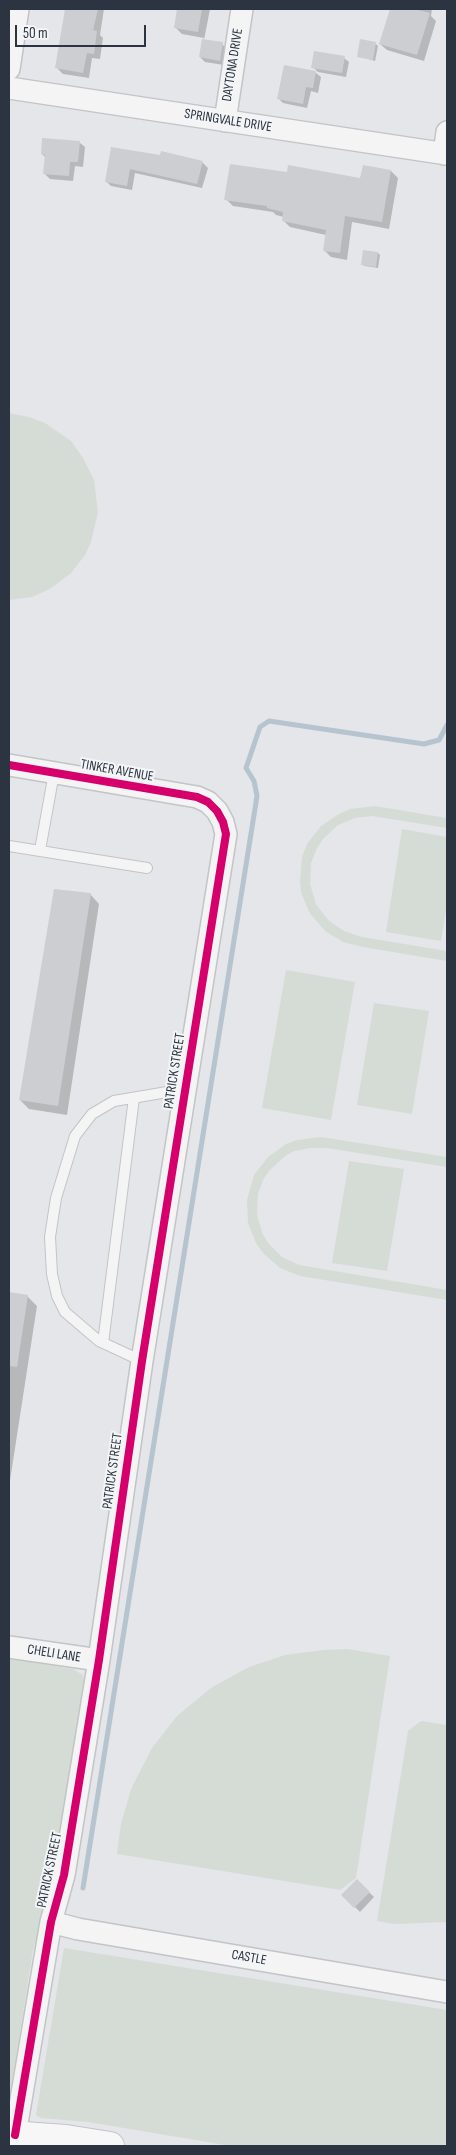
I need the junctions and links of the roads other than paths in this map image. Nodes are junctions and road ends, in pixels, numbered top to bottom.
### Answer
1 (18, 9) edge
2 (242, 9) edge
3 (9, 69) edge
4 (9, 88) edge
5 (225, 121) junction
6 (447, 132) edge
7 (446, 154) edge
8 (9, 765) edge
9 (54, 773) junction
10 (217, 811) joint
11 (9, 846) edge
12 (40, 850) junction
13 (147, 868) dead end
14 (185, 1088) junction
15 (134, 1098) junction
16 (103, 1343) junction
17 (142, 1360) junction
18 (9, 1647) edge
19 (99, 1660) junction
20 (51, 1922) junction
21 (447, 1992) edge
22 (12, 2135) edge
23 (110, 2146) edge

1 - 3 street
2 - 5 street, DAYTONA DRIVE
4 - 5 street, SPRINGVALE DRIVE
5 - 7 street, SPRINGVALE DRIVE
6 - 7 street
8 - 9 street, TINKER AVENUE
9 - 10 street, TINKER AVENUE
9 - 12 lane
10 - 14 street, PATRICK STREET
11 - 12 lane
12 - 13 lane
14 - 15 lane
14 - 17 street, PATRICK STREET
15 - 16 lane
15 - 16 lane
16 - 17 lane
17 - 19 street, PATRICK STREET
18 - 19 street, CHELI LANE
19 - 20 street, PATRICK STREET
20 - 21 street, CASTLE
20 - 22 street, PATRICK STREET
22 - 23 street

